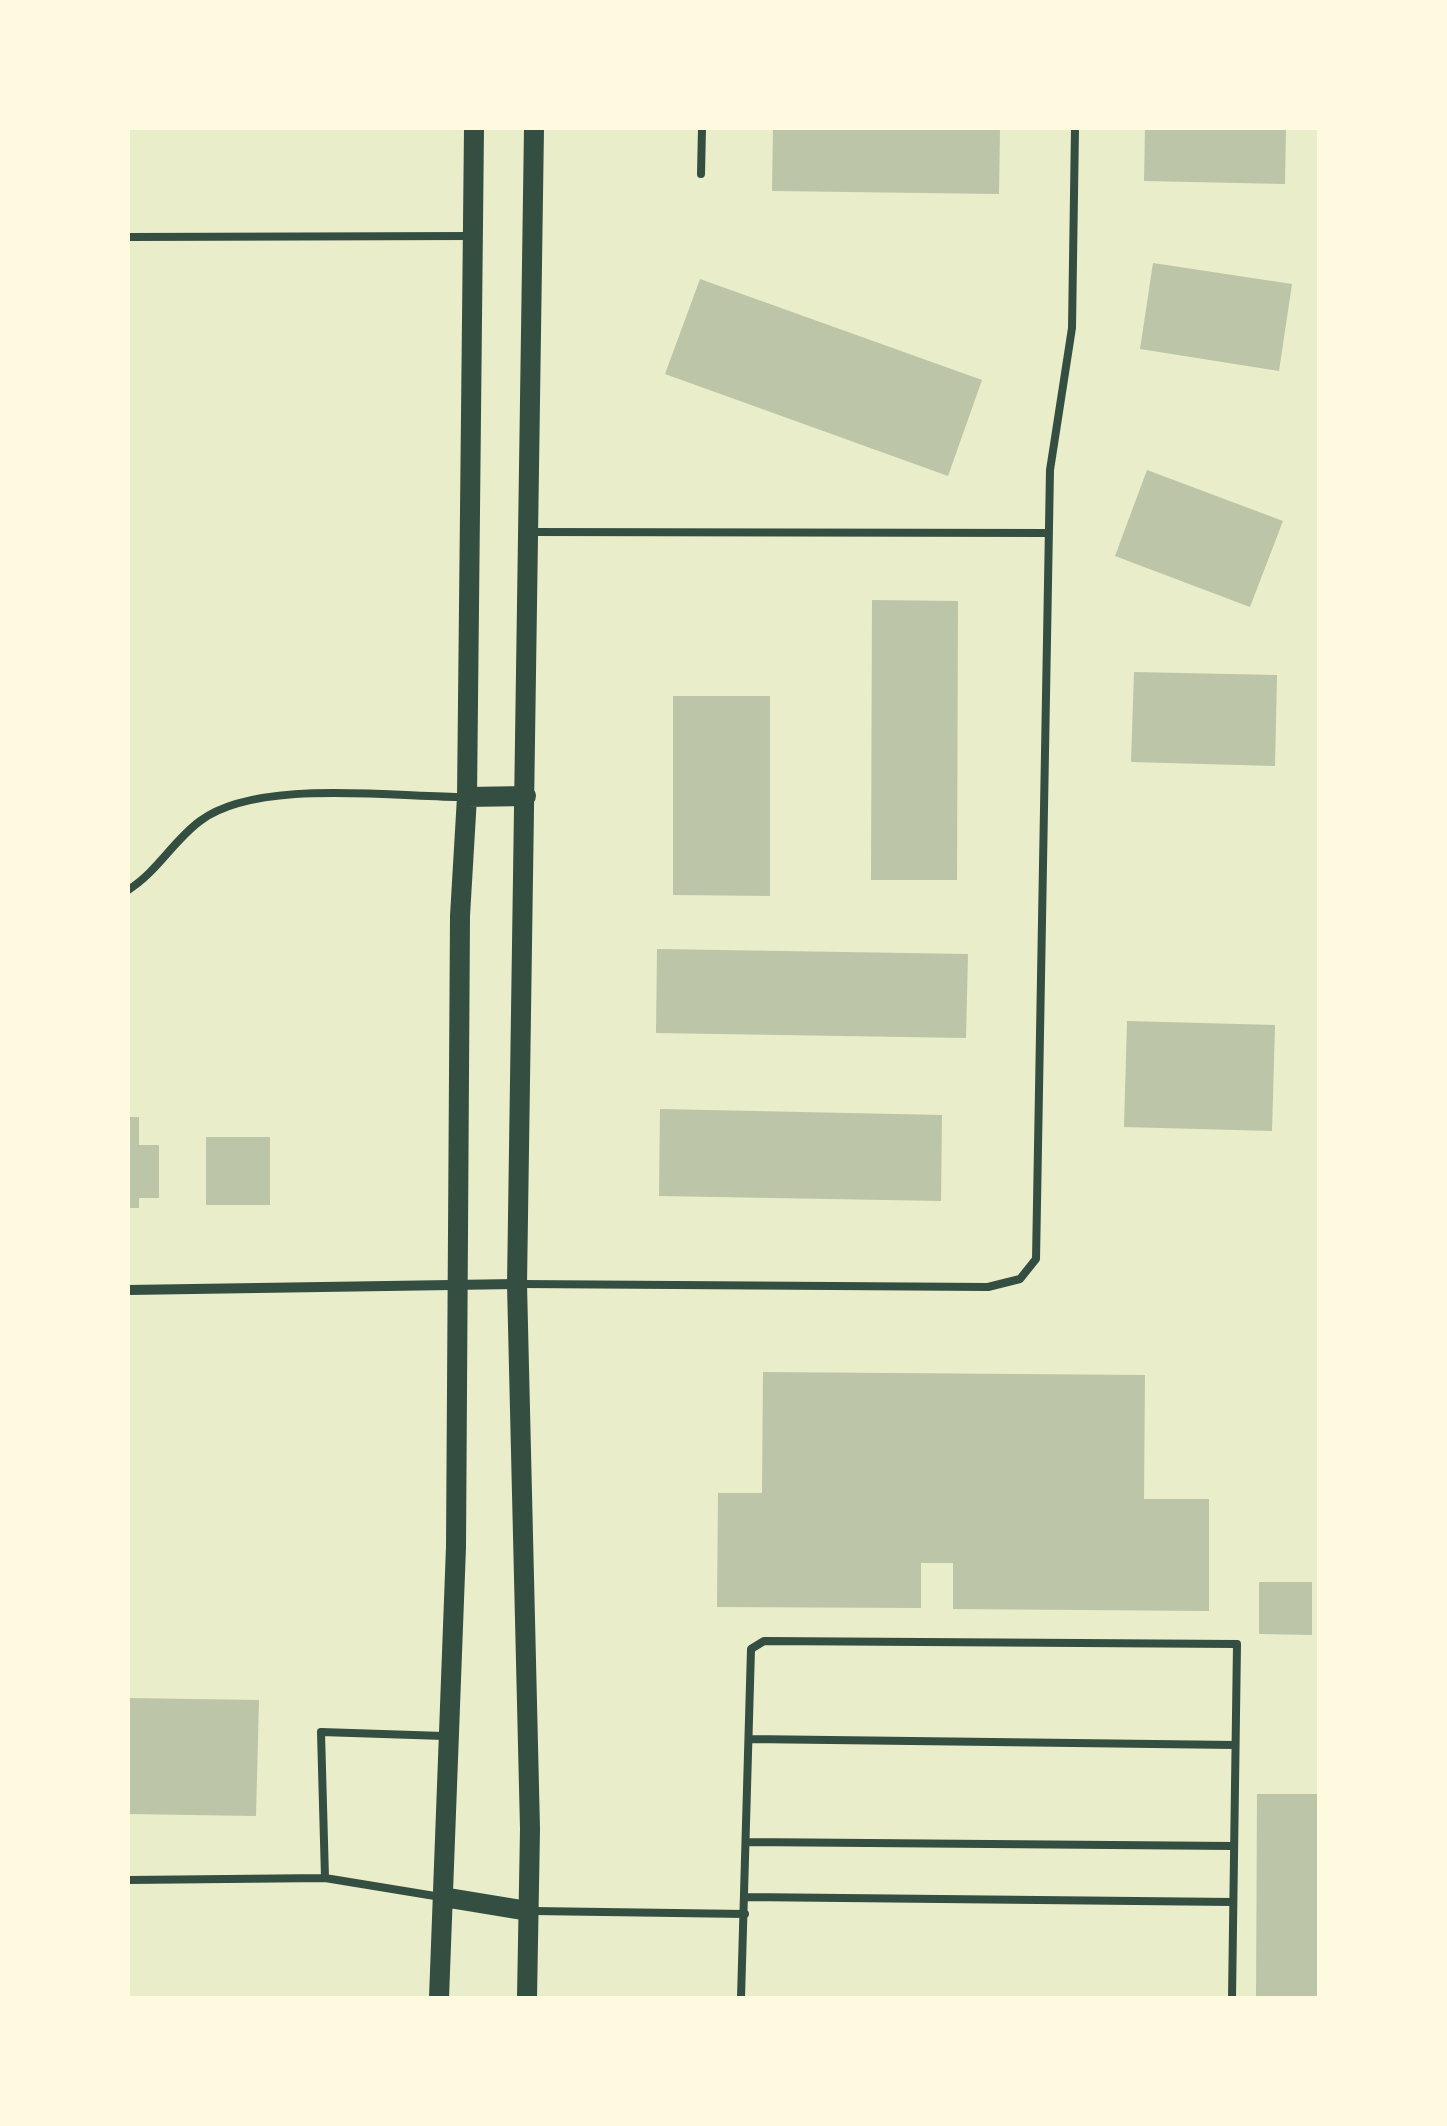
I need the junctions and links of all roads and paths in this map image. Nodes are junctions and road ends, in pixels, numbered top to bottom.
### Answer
1 (474, 128) edge
2 (534, 128) edge
3 (702, 128) edge
4 (1075, 128) edge
5 (701, 174) dead end
6 (472, 236) junction
7 (128, 237) edge
8 (529, 532) junction
9 (1049, 534) junction
10 (526, 796) junction
11 (467, 797) junction
12 (128, 890) edge
13 (517, 1284) junction
14 (457, 1287) junction
15 (128, 1290) edge
16 (449, 1736) junction
17 (749, 1740) junction
18 (1235, 1745) junction
19 (746, 1842) junction
20 (1233, 1846) junction
21 (324, 1878) junction
22 (128, 1880) edge
23 (443, 1897) junction
24 (745, 1898) junction
25 (1234, 1902) junction
26 (528, 1911) junction
27 (744, 1914) junction
28 (439, 1998) edge
29 (527, 1998) edge
30 (741, 1998) edge
31 (1232, 1998) edge

1 - 6 main road
2 - 8 main road
3 - 5 lane
4 - 9 lane
6 - 7 lane
6 - 11 main road
8 - 9 lane
8 - 10 main road
9 - 13 lane
10 - 11 main road
10 - 13 main road
11 - 12 lane
11 - 14 main road
13 - 14 street
13 - 26 main road
14 - 15 street
14 - 16 main road
16 - 21 lane
16 - 23 main road
17 - 18 lane
17 - 18 lane
17 - 19 lane
18 - 20 lane
19 - 20 lane
19 - 24 lane
20 - 25 lane
21 - 22 lane
21 - 23 lane
23 - 26 main road
23 - 28 main road
24 - 25 lane
24 - 27 lane
25 - 31 lane
26 - 27 lane
26 - 29 main road
27 - 30 lane

